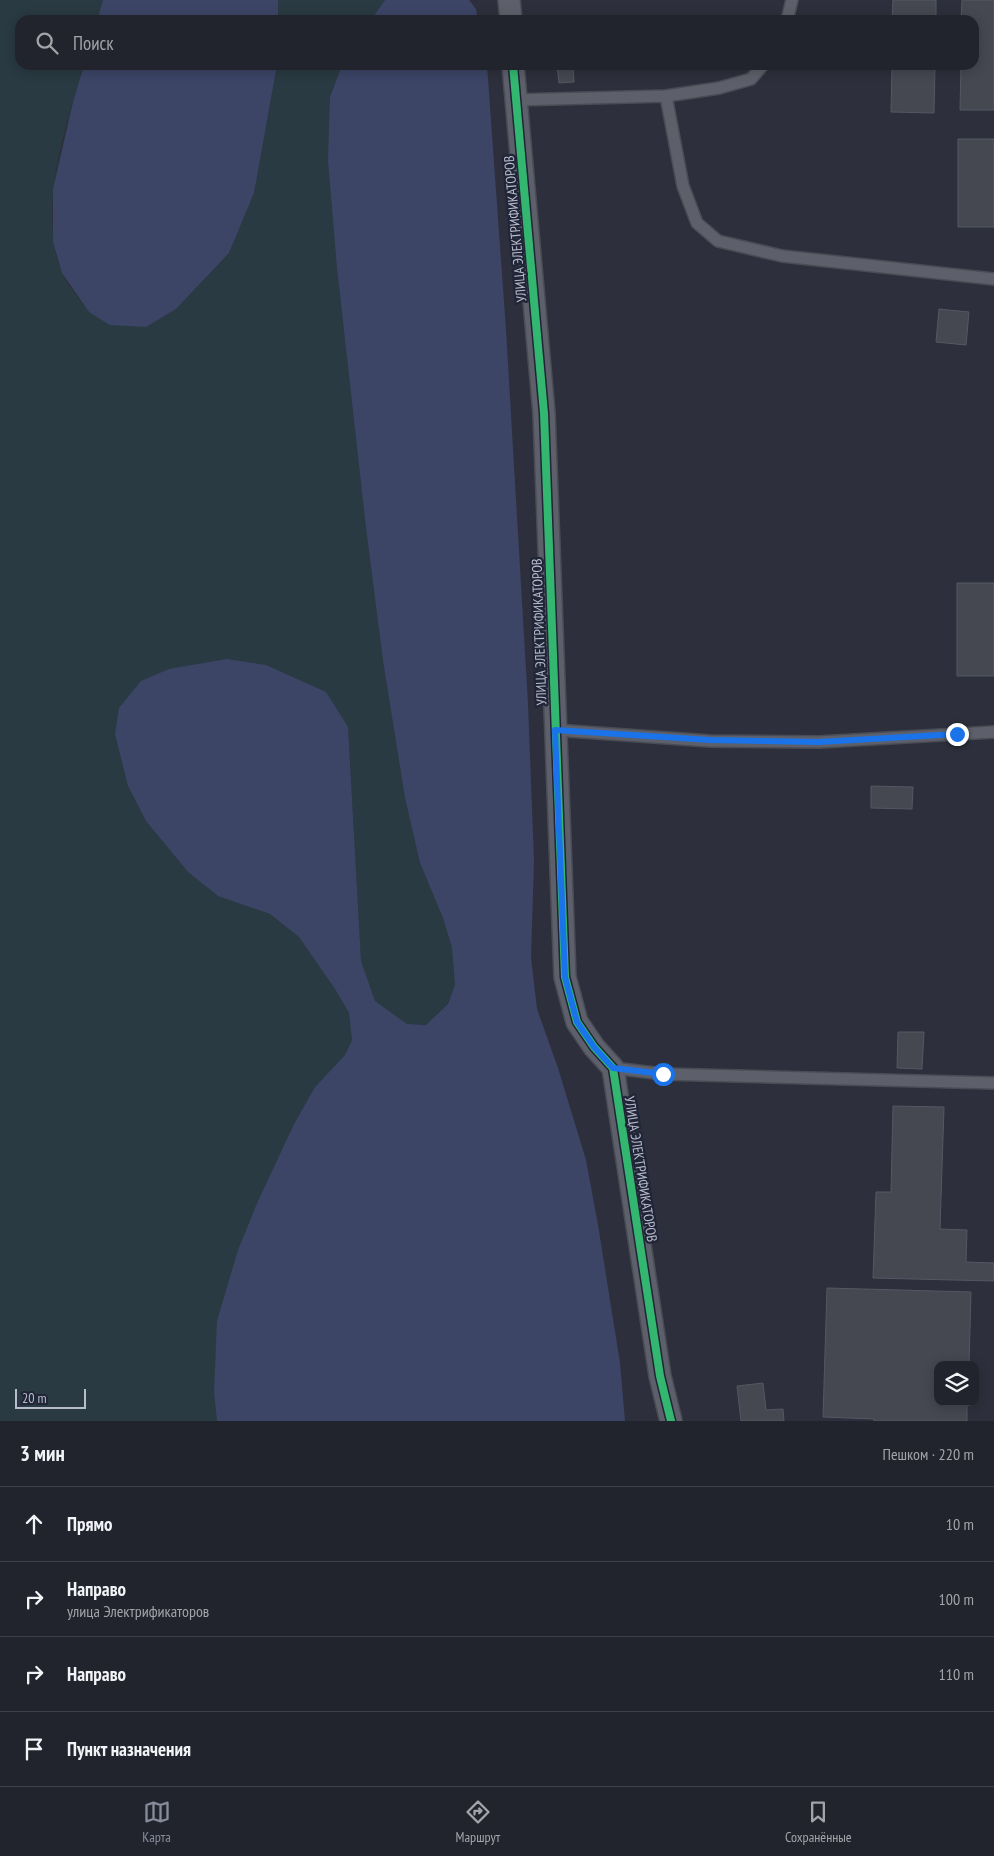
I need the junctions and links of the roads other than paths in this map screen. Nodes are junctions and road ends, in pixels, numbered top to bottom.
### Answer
1 (510, 0) edge
2 (792, 0) edge
3 (511, 15) edge
4 (788, 15) edge
5 (513, 70) edge
6 (759, 70) edge
7 (666, 96) junction
8 (516, 100) junction
9 (994, 279) edge
10 (555, 730) junction
11 (994, 732) edge
12 (613, 1068) junction
13 (994, 1082) edge
14 (671, 1421) edge

1 - 3 street
2 - 4 lane
5 - 8 street, УЛИЦА ЭЛЕКТРИФИКАТОРОВ
6 - 7 lane
7 - 8 lane
7 - 9 lane
8 - 10 street, УЛИЦА ЭЛЕКТРИФИКАТОРОВ
10 - 11 lane
10 - 12 street, УЛИЦА ЭЛЕКТРИФИКАТОРОВ
12 - 13 lane
12 - 14 street, УЛИЦА ЭЛЕКТРИФИКАТОРОВ

